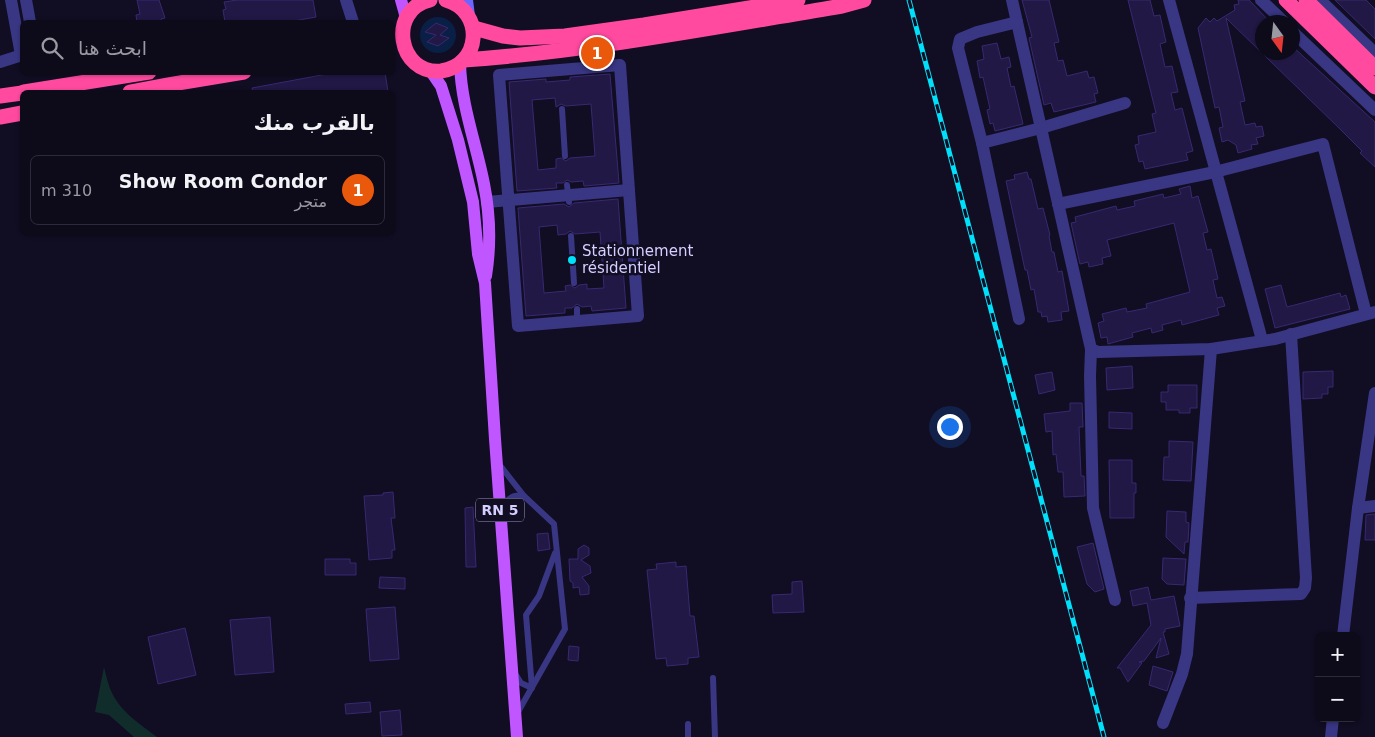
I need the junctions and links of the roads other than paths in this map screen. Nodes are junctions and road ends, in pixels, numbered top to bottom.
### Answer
1 (11, 0) edge
2 (26, 0) edge
3 (346, 0) edge
4 (401, 0) edge
5 (427, 0) edge
6 (446, 0) edge
7 (467, 0) edge
8 (798, 0) edge
9 (864, 0) edge
10 (1012, 0) edge
11 (1169, 0) edge
12 (1261, 0) edge
13 (1286, 0) edge
14 (1306, 0) edge
15 (1320, 0) edge
16 (842, 3) edge
17 (1277, 15) edge
18 (30, 20) edge
19 (352, 20) edge
20 (471, 22) junction
21 (1017, 22) junction
22 (401, 23) edge
23 (1300, 39) edge
24 (20, 45) edge
25 (1375, 53) edge
26 (20, 56) edge
27 (395, 56) edge
28 (409, 56) junction
29 (0, 62) edge
30 (462, 62) junction
31 (497, 68) junction
32 (1375, 68) edge
33 (430, 70) junction
34 (91, 75) edge
35 (131, 75) edge
36 (226, 75) edge
37 (100, 80) junction
38 (1375, 87) edge
39 (41, 90) edge
40 (141, 90) edge
41 (20, 93) edge
42 (0, 96) edge
43 (1125, 103) dead end
44 (562, 109) dead end
45 (1375, 110) edge
46 (20, 113) edge
47 (0, 117) edge
48 (1041, 128) junction
49 (982, 143) junction
50 (565, 156) dead end
51 (1215, 172) junction
52 (629, 190) junction
53 (508, 200) junction
54 (487, 202) junction
55 (1058, 204) junction
56 (571, 236) dead end
57 (485, 283) junction
58 (574, 283) dead end
59 (1370, 313) edge
60 (1018, 319) dead end
61 (1290, 334) junction
62 (1262, 340) junction
63 (1091, 349) junction
64 (1211, 349) junction
65 (1375, 393) edge
66 (496, 460) junction
67 (524, 496) junction
68 (1375, 506) edge
69 (1358, 508) junction
70 (501, 516) junction
71 (557, 549) junction
72 (1190, 598) junction
73 (1115, 600) dead end
74 (1343, 632) edge
75 (513, 669) junction
76 (713, 678) dead end
77 (532, 688) junction
78 (516, 715) junction
79 (1332, 722) edge
80 (1163, 723) dead end
81 (688, 724) dead end
82 (518, 735) edge
83 (688, 737) edge
84 (715, 737) edge
85 (1330, 737) edge

1 - 24 street
2 - 18 street
3 - 19 street
4 - 22 main road
5 - 22 highway
6 - 20 highway
7 - 20 main road
8 - 20 highway
9 - 16 highway
10 - 21 street
11 - 51 street
12 - 17 street
13 - 38 highway
14 - 32 highway
15 - 25 street
16 - 31 highway
20 - 30 highway
21 - 48 street
21 - 49 street
22 - 28 highway
23 - 45 street
26 - 29 street
27 - 28 highway
28 - 33 highway
30 - 31 highway
30 - 33 highway
30 - 54 main road, RN 5
31 - 52 street
31 - 53 street
33 - 57 main road, RN 5
34 - 37 street
35 - 37 highway
36 - 40 highway
37 - 39 highway
41 - 42 highway
43 - 48 street
44 - 50 lane
46 - 47 highway
48 - 49 street
48 - 55 street
49 - 60 street
51 - 55 street
51 - 59 street
51 - 62 street
52 - 53 street
52 - 53 street
53 - 54 street
54 - 57 main road, RN 5
55 - 63 street
56 - 58 lane
57 - 66 main road, RN 5
59 - 61 street
61 - 62 street
61 - 72 street
62 - 64 street
63 - 64 street
63 - 73 street
64 - 72 street
65 - 69 street
66 - 67 lane
66 - 70 main road, RN 5
67 - 70 lane
67 - 71 lane
68 - 69 street
69 - 74 street
70 - 75 main road, RN 5
71 - 77 lane
71 - 77 lane
72 - 80 street
75 - 77 lane
75 - 78 main road, RN 5
76 - 84 lane
77 - 78 lane
78 - 82 main road, RN 5
79 - 85 street
81 - 83 lane

